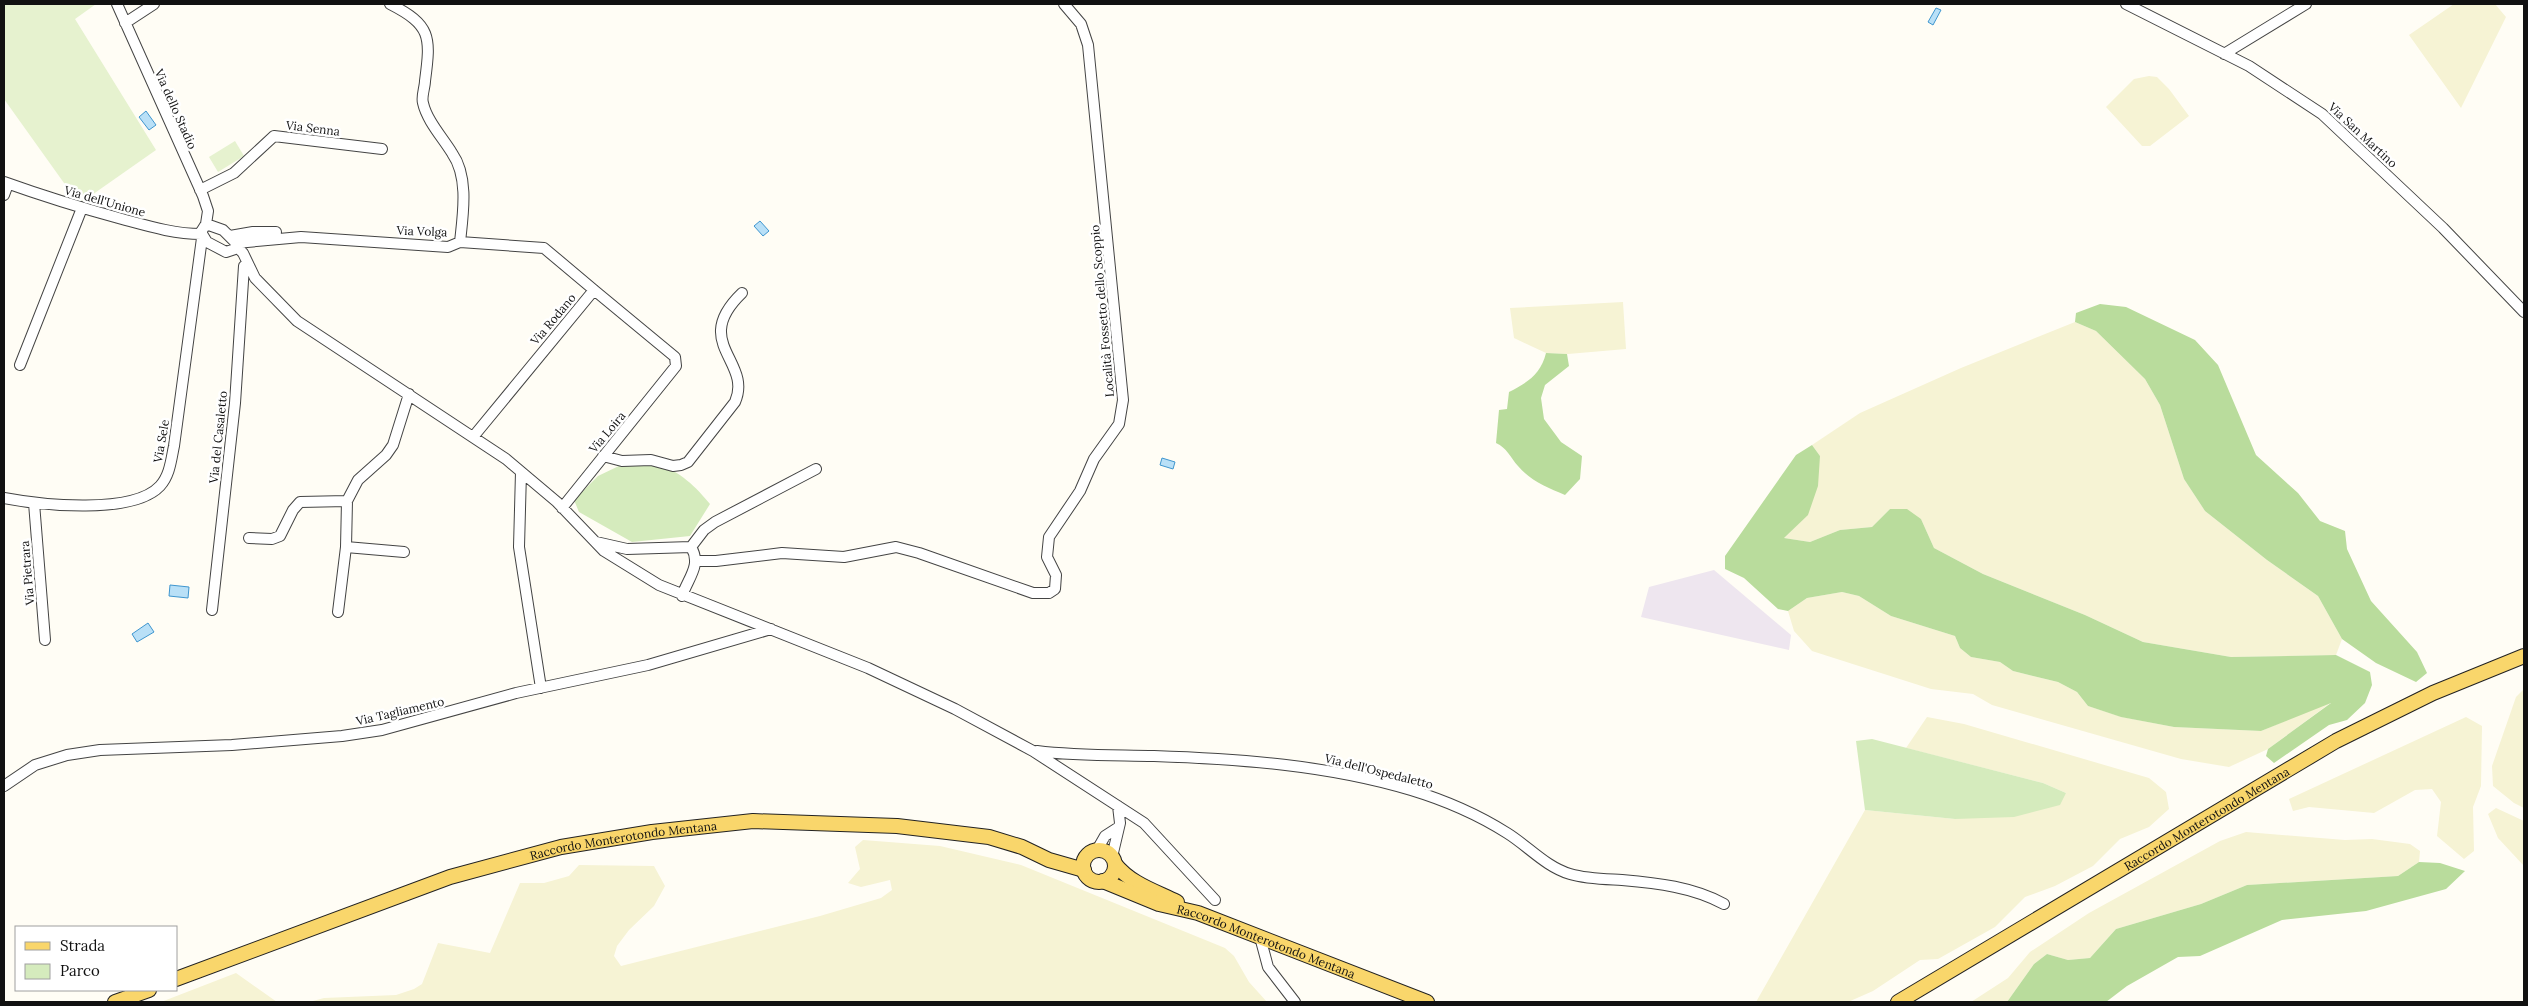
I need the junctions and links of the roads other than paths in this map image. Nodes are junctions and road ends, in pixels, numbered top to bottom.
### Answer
1 (117, 4) edge
2 (154, 4) edge
3 (390, 4) edge
4 (1064, 4) edge
5 (2126, 4) edge
6 (2306, 4) edge
7 (125, 23) junction
8 (2224, 54) junction
9 (382, 149) dead end
10 (6, 183) edge
11 (200, 190) junction
12 (4, 196) edge
13 (82, 208) junction
14 (206, 224) junction
15 (202, 236) junction
16 (301, 237) junction
17 (263, 239) junction
18 (234, 242) junction
19 (460, 242) junction
20 (226, 252) junction
21 (246, 268) junction
22 (594, 290) junction
23 (742, 293) dead end
24 (2524, 312) edge
25 (20, 365) dead end
26 (672, 374) joint
27 (409, 394) junction
28 (473, 437) junction
29 (603, 456) junction
30 (816, 469) dead end
31 (522, 472) junction
32 (4, 498) edge
33 (347, 501) junction
34 (34, 504) junction
35 (562, 508) junction
36 (249, 538) dead end
37 (595, 542) junction
38 (346, 547) junction
39 (692, 547) junction
40 (404, 552) dead end
41 (696, 561) junction
42 (682, 596) junction
43 (212, 610) dead end
44 (338, 612) dead end
45 (770, 629) junction
46 (45, 640) dead end
47 (2524, 656) edge
48 (541, 688) junction
49 (1033, 751) junction
50 (4, 786) edge
51 (1118, 806) junction
52 (1118, 827) junction
53 (1022, 847) junction
54 (1094, 851) junction
55 (1113, 861) junction
56 (1084, 870) junction
57 (1103, 881) junction
58 (1215, 900) dead end
59 (1724, 904) dead end
60 (1198, 913) junction
61 (1260, 937) junction
62 (178, 978) edge
63 (146, 991) edge
64 (115, 1002) edge
65 (1295, 1002) edge
66 (1427, 1002) edge
67 (1898, 1002) edge

1 - 7 street, Via dello Stadio
2 - 7 street
3 - 19 street
4 - 41 street, Località Fossetto dello Scoppio
5 - 8 street, Via San Martino
6 - 8 street
7 - 11 street, Via dello Stadio
8 - 24 street, Via San Martino
9 - 11 street, Via Senna
10 - 12 street
10 - 13 street, Via dell'Unione
11 - 14 street, Via dello Stadio
13 - 15 street, Via dell'Unione
13 - 25 street
14 - 15 street, Via Sele
14 - 18 street
15 - 20 street
15 - 34 street, Via Sele
16 - 17 street, Via Volga
16 - 18 street
16 - 19 street, Via Volga
17 - 18 street, Via Volga
17 - 21 street, Via del Casaletto
18 - 20 street
18 - 21 street
19 - 22 street, Via Volga
20 - 21 street
21 - 27 street
21 - 43 street, Via del Casaletto
22 - 26 street, Via Rodano
22 - 28 street, Via Rodano
23 - 29 street
26 - 29 street, Via Loira
27 - 28 street
27 - 33 street
28 - 31 street
29 - 35 street, Via Loira
30 - 39 street
31 - 35 street
31 - 48 street
32 - 34 street, Via Sele
33 - 36 street
33 - 38 street
34 - 46 street, Via Pietrara
35 - 37 street
37 - 39 street
37 - 42 street
38 - 40 street
38 - 44 street
39 - 41 street
41 - 42 street
42 - 45 street
45 - 48 street, Via Tagliamento
45 - 49 street
47 - 67 main road, Raccordo Monterotondo Mentana
48 - 50 street, Via Tagliamento
49 - 51 street
49 - 59 street, Via dell'Ospedaletto
51 - 52 street
51 - 58 street
52 - 54 street
52 - 55 street
53 - 54 main road
53 - 56 main road, Raccordo Monterotondo Mentana
53 - 62 main road, Raccordo Monterotondo Mentana
54 - 55 main road
54 - 56 main road
55 - 57 main road
55 - 60 main road
56 - 57 main road
57 - 60 main road, Raccordo Monterotondo Mentana
60 - 61 main road, Raccordo Monterotondo Mentana
61 - 65 street
61 - 66 main road, Raccordo Monterotondo Mentana
63 - 64 main road

